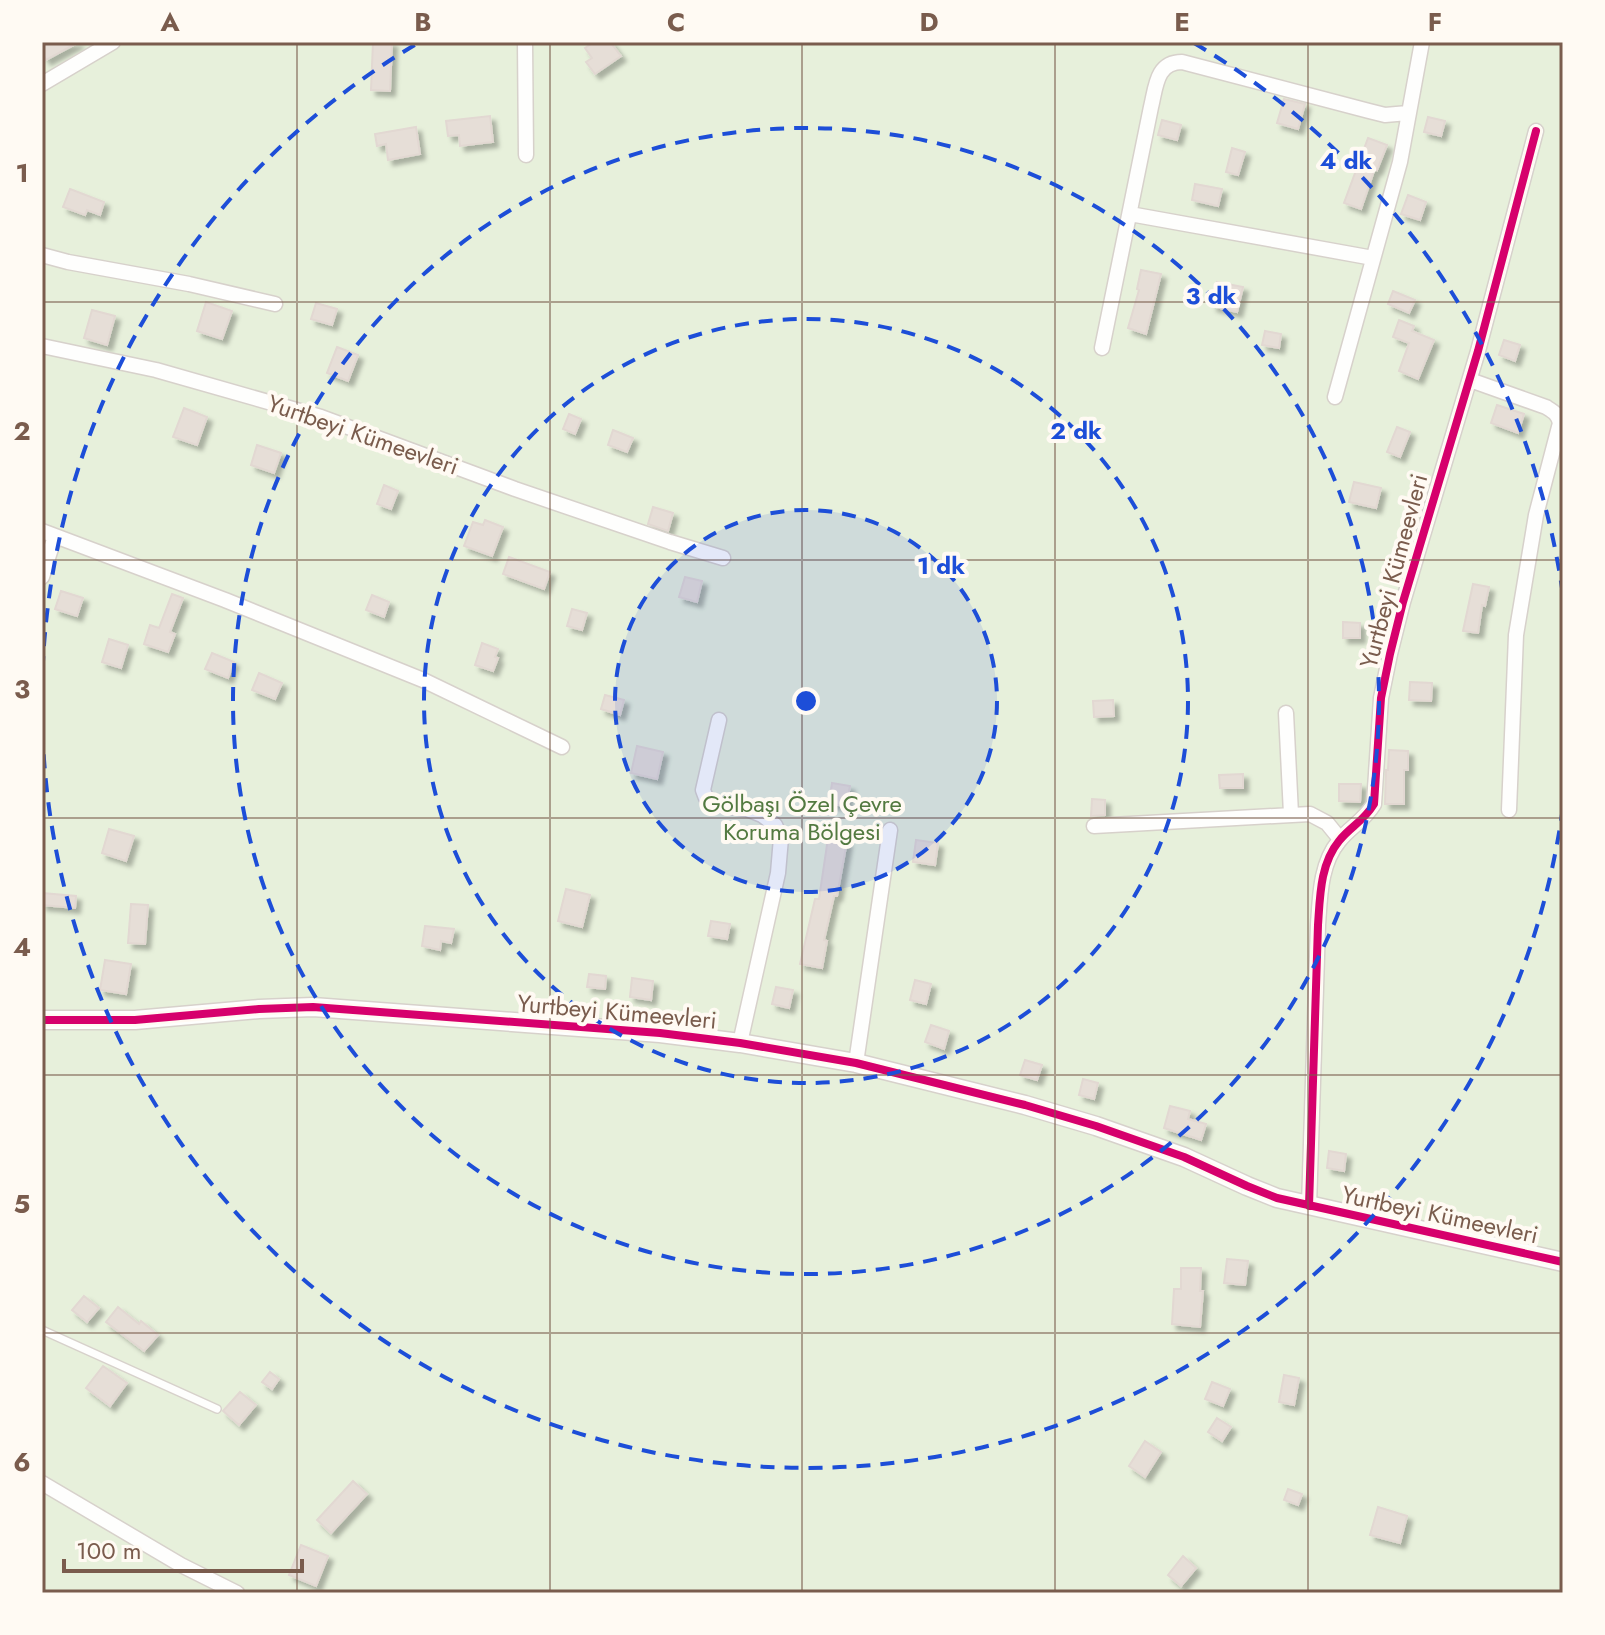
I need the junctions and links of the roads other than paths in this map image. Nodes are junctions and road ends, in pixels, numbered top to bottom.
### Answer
1 (113, 42) edge
2 (525, 42) edge
3 (1422, 42) edge
4 (42, 84) edge
5 (1408, 113) junction
6 (1536, 131) dead end
7 (526, 155) dead end
8 (1130, 214) junction
9 (43, 258) edge
10 (1373, 258) junction
11 (275, 304) dead end
12 (42, 346) edge
13 (1102, 348) dead end
14 (1470, 380) junction
15 (1335, 397) dead end
16 (49, 533) edge
17 (723, 558) dead end
18 (42, 577) edge
19 (1286, 713) dead end
20 (719, 720) dead end
21 (562, 747) dead end
22 (1509, 810) dead end
23 (1291, 814) junction
24 (1094, 826) dead end
25 (890, 830) dead end
26 (1340, 839) junction
27 (42, 1020) edge
28 (740, 1043) junction
29 (856, 1063) junction
30 (1309, 1206) junction
31 (1563, 1262) edge
32 (42, 1330) edge
33 (217, 1409) dead end
34 (42, 1483) edge
35 (237, 1593) edge

1 - 4 street
2 - 7 street
3 - 5 street
5 - 8 street
5 - 10 street
6 - 14 street, Yurtbeyi Kümeevleri
8 - 10 street
8 - 13 street
9 - 11 street
10 - 15 street
12 - 17 street, Yurtbeyi Kümeevleri
14 - 22 street
14 - 26 street, Yurtbeyi Kümeevleri
16 - 18 street
16 - 21 street
19 - 23 street
20 - 28 street, Yurtbeyi Kümeevleri
23 - 24 street
23 - 26 street
25 - 29 street
26 - 30 street, Yurtbeyi Kümeevleri
27 - 28 street, Yurtbeyi Kümeevleri
28 - 29 street, Yurtbeyi Kümeevleri
29 - 30 street, Yurtbeyi Kümeevleri
30 - 31 street, Yurtbeyi Kümeevleri
32 - 33 lane
34 - 35 street

